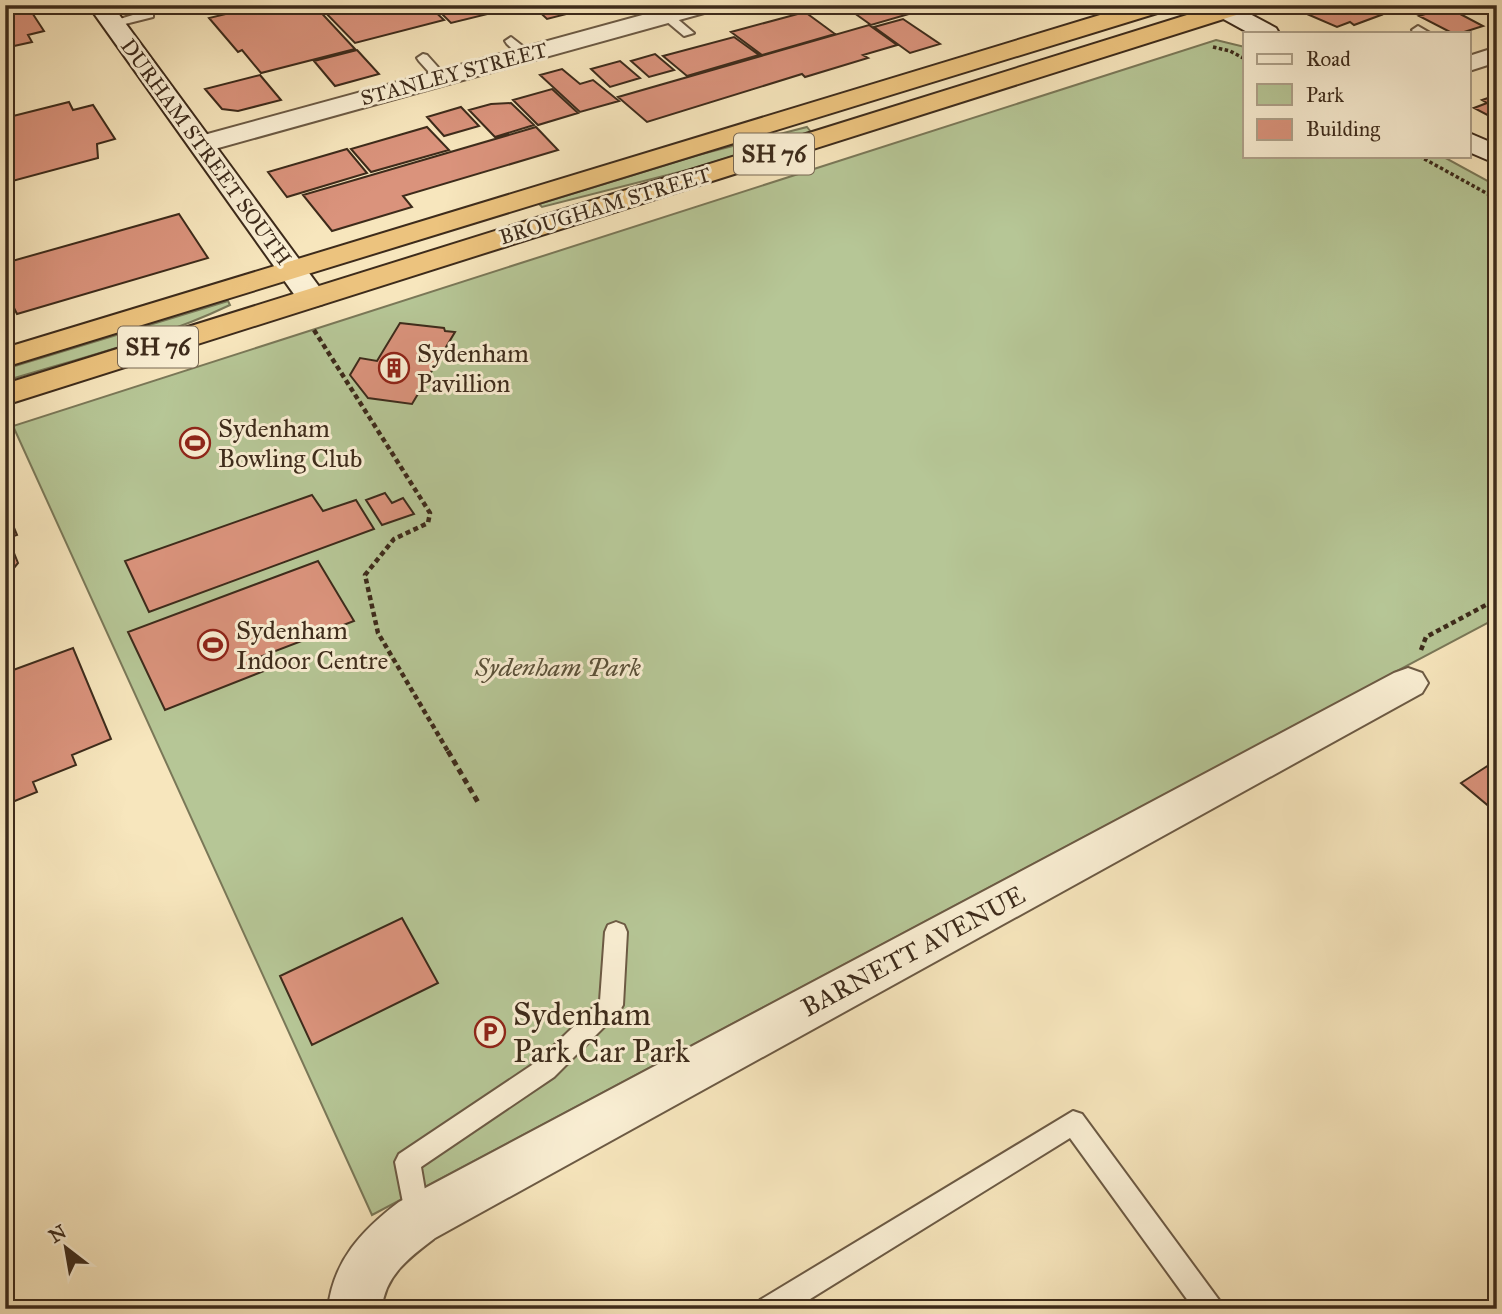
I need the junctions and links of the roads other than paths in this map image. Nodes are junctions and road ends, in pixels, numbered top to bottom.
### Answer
1 (707, 5) edge
2 (1159, 5) edge
3 (1229, 7) edge
4 (660, 11) edge
5 (107, 14) edge
6 (149, 14) dead end
7 (1266, 32) edge
8 (688, 33) dead end
9 (423, 58) dead end
10 (441, 78) junction
11 (1470, 142) edge
12 (202, 144) junction
13 (1497, 156) edge
14 (291, 270) junction
15 (312, 298) junction
16 (5, 358) edge
17 (5, 396) edge
18 (1408, 683) road end
19 (616, 932) dead end
20 (418, 1220) junction
21 (355, 1309) edge
22 (769, 1309) edge
23 (1210, 1309) edge

1 - 4 street, STANLEY STREET
2 - 14 highway, BROUGHAM STREET / SH 76
3 - 7 street
3 - 15 highway, BROUGHAM STREET / SH 76
4 - 8 lane
4 - 10 street, STANLEY STREET
5 - 6 lane
5 - 12 street, DURHAM STREET SOUTH
9 - 10 lane
10 - 12 street, STANLEY STREET
11 - 13 street
12 - 14 street, DURHAM STREET SOUTH
14 - 15 street, DURHAM STREET SOUTH
14 - 16 highway, BROUGHAM STREET / SH 76
15 - 17 highway, BROUGHAM STREET / SH 76
18 - 20 street, BARNETT AVENUE
19 - 20 lane
20 - 21 street, BARNETT AVENUE
22 - 23 lane

